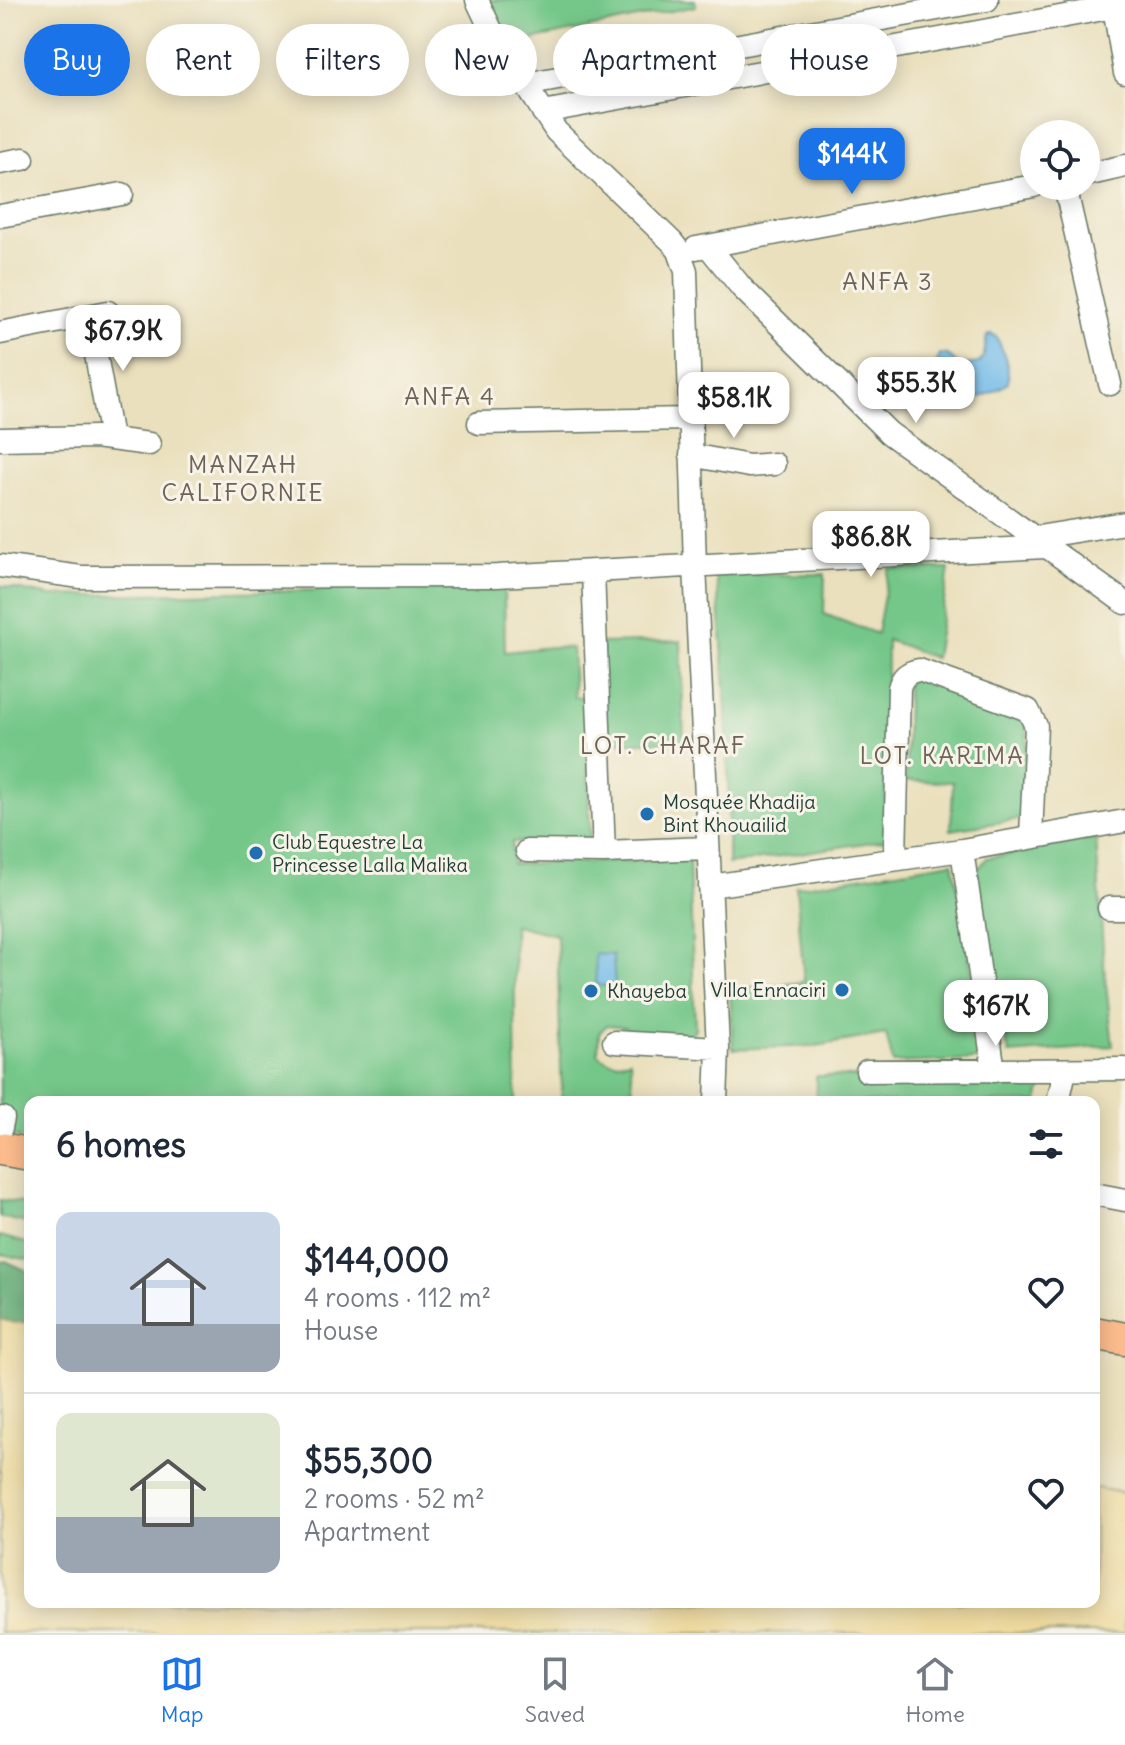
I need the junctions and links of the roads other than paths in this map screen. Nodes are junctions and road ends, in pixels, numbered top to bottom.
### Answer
1 (477, 0) edge
2 (987, 0) edge
3 (1120, 6) edge
4 (889, 9) edge
5 (488, 24) edge
6 (897, 46) edge
7 (761, 71) edge
8 (1125, 73) edge
9 (537, 82) edge
10 (533, 96) edge
11 (543, 112) junction
12 (23, 159) dead end
13 (0, 163) edge
14 (1125, 166) edge
15 (1100, 172) edge
16 (1020, 189) edge
17 (122, 194) dead end
18 (1068, 200) edge
19 (0, 216) edge
20 (708, 246) junction
21 (679, 251) junction
22 (0, 333) edge
23 (1110, 384) dead end
24 (690, 419) junction
25 (479, 423) dead end
26 (111, 438) junction
27 (0, 439) edge
28 (149, 444) dead end
29 (691, 455) junction
30 (774, 464) dead end
31 (1125, 523) edge
32 (1038, 542) junction
33 (0, 566) edge
34 (695, 566) junction
35 (593, 572) junction
36 (1125, 603) edge
37 (1125, 821) edge
38 (1031, 836) junction
39 (708, 848) junction
40 (962, 850) junction
41 (527, 851) dead end
42 (604, 852) junction
43 (895, 858) junction
44 (710, 886) junction
45 (614, 1042) dead end
46 (718, 1048) junction
47 (1125, 1069) edge
48 (867, 1071) dead end
49 (994, 1071) junction
50 (1065, 1071) junction
51 (716, 1096) edge
52 (1059, 1096) edge
53 (1, 1133) edge
54 (24, 1150) edge
55 (0, 1169) edge
56 (24, 1173) edge
57 (1100, 1195) edge
58 (1125, 1200) edge
59 (1100, 1334) edge
60 (1125, 1339) edge
61 (1100, 1354) edge
62 (1125, 1359) edge

1 - 5 street
2 - 4 street
3 - 6 street
3 - 8 street
4 - 9 street
7 - 11 street
10 - 11 street
11 - 21 street
12 - 13 street
14 - 15 street
16 - 20 street
17 - 19 street
18 - 23 street
20 - 21 street
20 - 32 street
21 - 24 street
22 - 26 street
24 - 25 street
24 - 29 street
26 - 27 street
26 - 28 street
29 - 30 street
29 - 34 street
31 - 32 street
32 - 34 street
32 - 36 street
33 - 35 street
34 - 35 street
34 - 39 street
35 - 42 street
37 - 38 street
38 - 40 street
38 - 43 street
39 - 42 street
39 - 44 street
40 - 43 street
40 - 49 street
41 - 42 street
43 - 44 street
44 - 46 street
45 - 46 street
46 - 51 street
47 - 50 street
48 - 49 street
49 - 50 street
50 - 52 street
53 - 54 highway
55 - 56 highway
57 - 58 street
59 - 60 highway
61 - 62 highway

